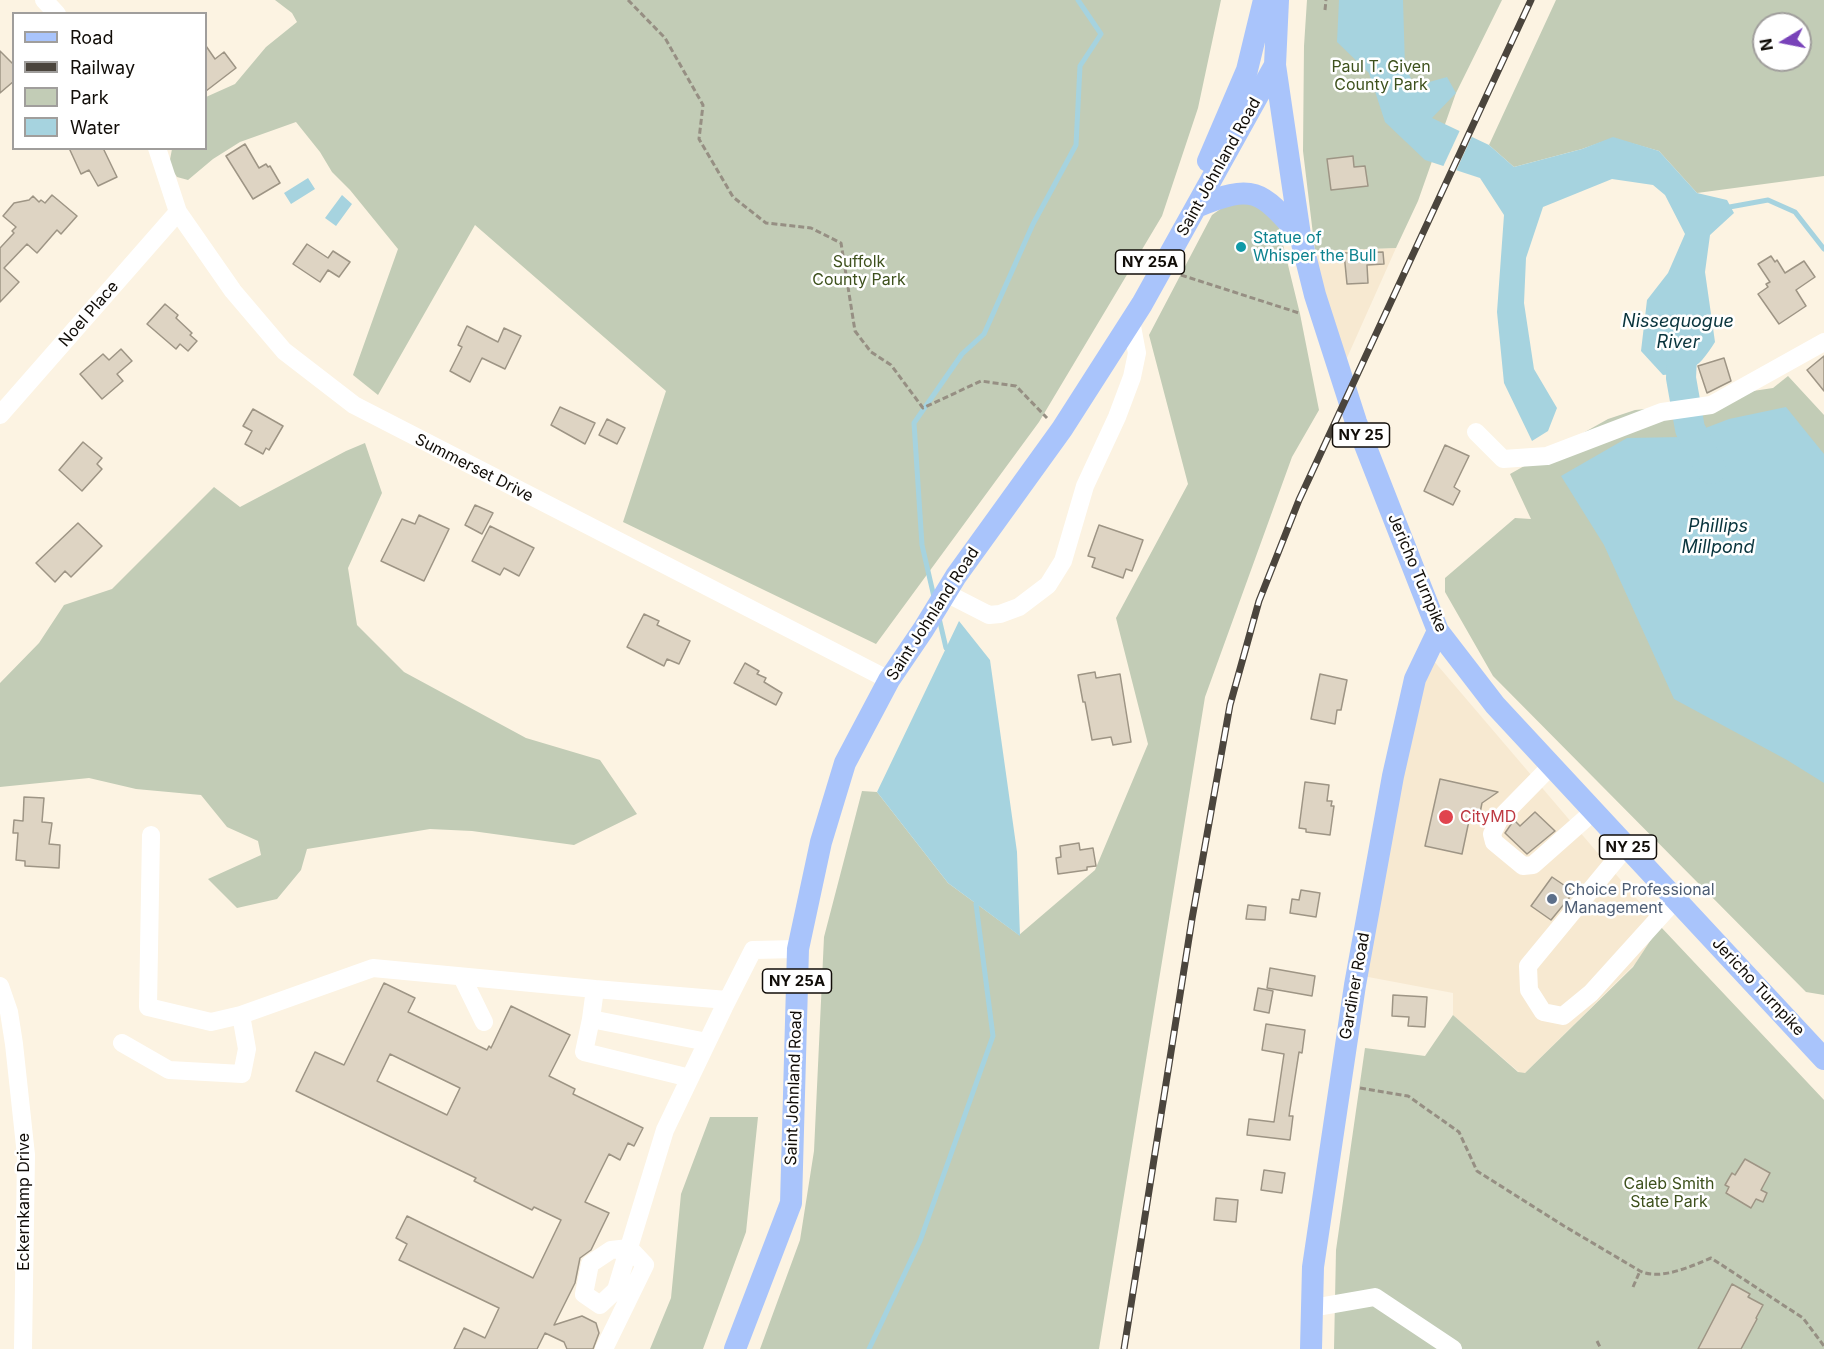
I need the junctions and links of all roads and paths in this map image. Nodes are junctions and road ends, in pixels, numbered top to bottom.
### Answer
1 (44, 0) edge
2 (628, 0) edge
3 (1264, 0) edge
4 (1278, 0) edge
5 (1326, 0) edge
6 (1325, 10) dead end
7 (55, 12) edge
8 (1275, 65) junction
9 (1248, 114) junction
10 (1223, 126) junction
11 (1286, 138) junction
12 (158, 150) edge
13 (1196, 207) junction
14 (178, 212) junction
15 (1300, 235) junction
16 (1181, 275) dead end
17 (1299, 313) dead end
18 (1131, 321) junction
19 (1824, 342) edge
20 (0, 415) edge
21 (1046, 417) dead end
22 (1476, 432) dead end
23 (1004, 509) junction
24 (951, 584) junction
25 (1438, 631) junction
26 (889, 680) junction
27 (1551, 765) junction
28 (1594, 811) junction
29 (152, 835) dead end
30 (1627, 846) junction
31 (1676, 899) junction
32 (798, 949) junction
33 (462, 977) junction
34 (0, 986) edge
35 (596, 989) junction
36 (727, 1000) junction
37 (241, 1016) junction
38 (591, 1019) junction
39 (484, 1022) dead end
40 (707, 1042) junction
41 (122, 1043) dead end
42 (1824, 1059) edge
43 (690, 1078) junction
44 (1339, 1085) junction
45 (1640, 1271) junction
46 (1633, 1287) dead end
47 (1312, 1308) junction
48 (1597, 1341) dead end
49 (1824, 1346) edge
50 (23, 1349) edge
51 (604, 1349) edge
52 (735, 1349) edge
53 (1311, 1349) edge
54 (1453, 1349) edge
55 (1601, 1349) edge

1 - 7 street
2 - 21 path
3 - 10 main road, Saint Johnland Road / NY 25A
4 - 8 main road, NY 25
5 - 6 path
8 - 9 main road, Saint Johnland Road / NY 25A
8 - 11 main road, Jericho Turnpike / NY 25
9 - 10 main road
9 - 11 main road
9 - 13 main road, Saint Johnland Road / NY 25A
10 - 23 main road, Saint Johnland Road / NY 25A
11 - 15 main road, Jericho Turnpike / NY 25
12 - 14 street, Summerset Drive
13 - 15 main road
13 - 18 main road, Saint Johnland Road / NY 25A
14 - 20 street, Noel Place
14 - 26 street, Summerset Drive
15 - 25 main road, Jericho Turnpike / NY 25
16 - 17 path
18 - 23 main road, Saint Johnland Road / NY 25A
18 - 24 street
19 - 22 street
23 - 24 main road, Saint Johnland Road / NY 25A
24 - 26 main road, Saint Johnland Road / NY 25A
25 - 27 main road, Jericho Turnpike / NY 25
25 - 44 main road, Gardiner Road
26 - 32 main road, Saint Johnland Road / NY 25A
27 - 28 main road, Jericho Turnpike / NY 25
27 - 28 street
28 - 30 main road, Jericho Turnpike / NY 25
29 - 37 street
30 - 31 main road, Jericho Turnpike / NY 25
30 - 31 street
31 - 42 main road, Jericho Turnpike / NY 25
32 - 36 street
32 - 52 main road, Saint Johnland Road / NY 25A
33 - 35 street
33 - 37 street
33 - 39 street
34 - 50 street, Eckernkamp Drive
35 - 36 street
35 - 38 street
36 - 40 street
37 - 41 street
38 - 40 street
38 - 43 street
40 - 43 street
43 - 51 street
44 - 45 path
44 - 47 main road, Gardiner Road
45 - 46 path
45 - 49 path
47 - 53 main road, Gardiner Road
47 - 54 street
48 - 55 path

